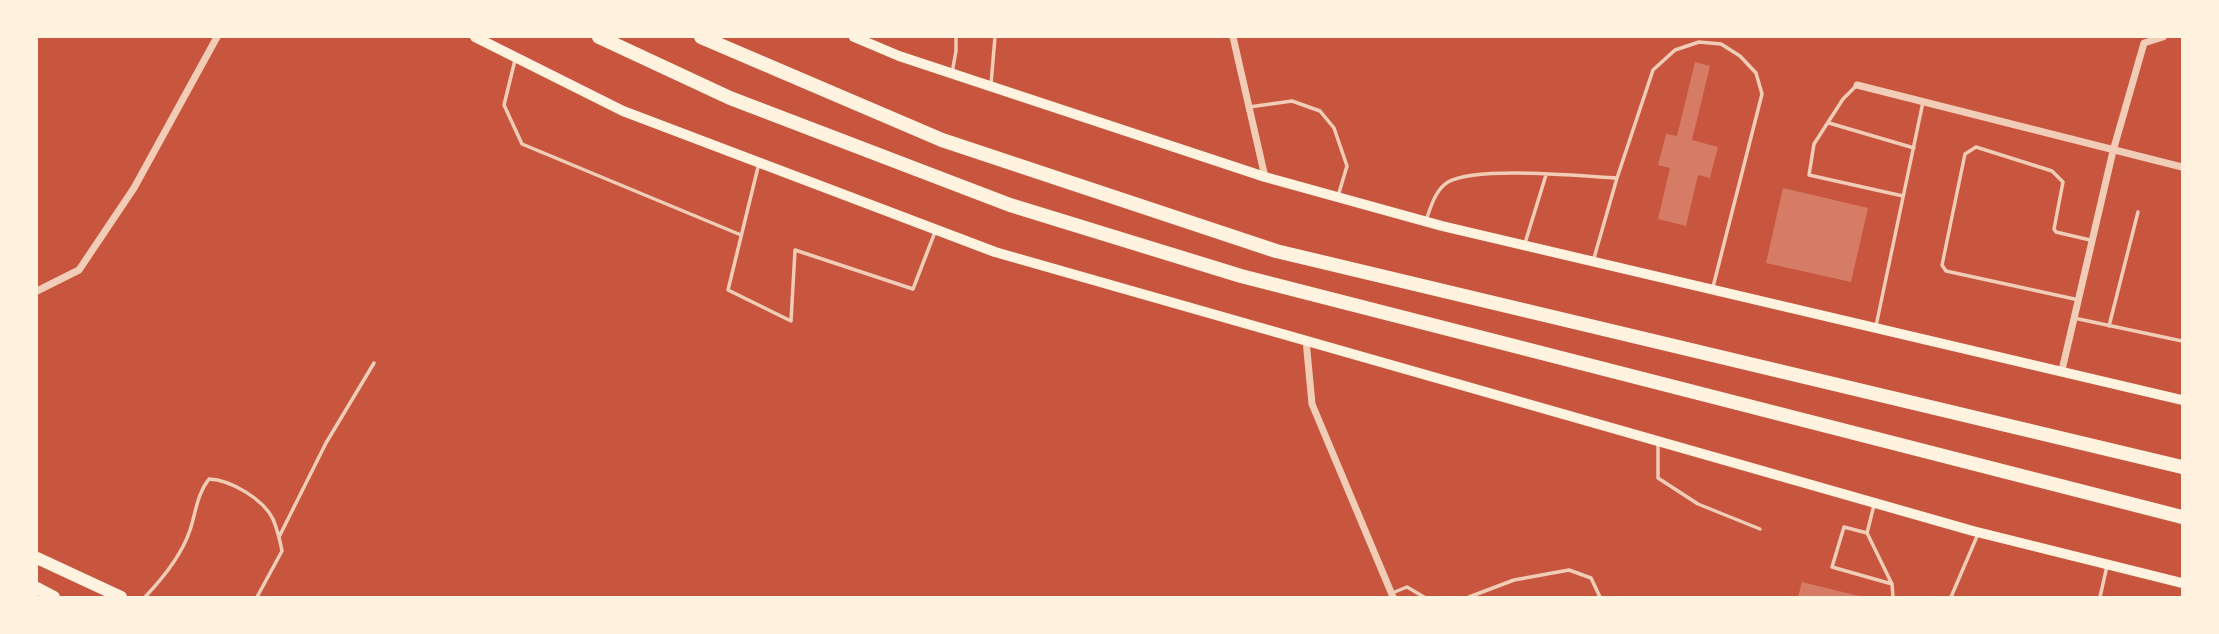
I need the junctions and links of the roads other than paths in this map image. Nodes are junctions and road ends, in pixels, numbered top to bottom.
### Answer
1 (217, 37) edge
2 (475, 37) edge
3 (600, 37) edge
4 (701, 37) edge
5 (854, 37) edge
6 (956, 37) edge
7 (995, 37) edge
8 (1233, 37) edge
9 (2163, 37) edge
10 (516, 58) junction
11 (952, 74) junction
12 (1857, 85) joint
13 (991, 87) junction
14 (1923, 102) junction
15 (1249, 107) junction
16 (1829, 123) junction
17 (1914, 148) junction
18 (2113, 151) junction
19 (759, 163) junction
20 (2182, 167) edge
21 (1546, 175) junction
22 (1265, 177) junction
23 (1617, 178) junction
24 (1904, 196) junction
25 (1338, 197) junction
26 (2138, 212) dead end
27 (1425, 222) junction
28 (936, 230) junction
29 (741, 235) junction
30 (2092, 241) junction
31 (1525, 246) junction
32 (1594, 262) junction
33 (1712, 289) junction
34 (37, 291) edge
35 (2078, 300) junction
36 (2074, 318) junction
37 (2109, 326) junction
38 (1876, 327) junction
39 (1306, 340) junction
40 (2182, 341) edge
41 (374, 363) dead end
42 (2062, 370) junction
43 (2182, 400) edge
44 (1658, 442) junction
45 (2182, 467) edge
46 (1875, 503) junction
47 (2182, 517) edge
48 (1760, 529) dead end
49 (1979, 532) junction
50 (1867, 533) junction
51 (279, 537) junction
52 (37, 558) edge
53 (2107, 564) junction
54 (2182, 583) edge
55 (1892, 584) junction
56 (37, 588) edge
57 (1392, 595) edge
58 (54, 597) edge
59 (121, 597) edge
60 (145, 597) edge
61 (257, 597) edge
62 (1424, 597) edge
63 (1469, 597) edge
64 (1600, 597) edge
65 (1894, 597) edge
66 (1951, 597) edge
67 (2100, 597) edge

1 - 34 street
2 - 10 main road
3 - 47 highway
4 - 45 highway
5 - 11 main road
6 - 11 lane
7 - 13 lane
8 - 15 street
9 - 18 street
10 - 19 main road
10 - 29 lane
11 - 13 main road
12 - 14 street
12 - 16 lane
13 - 22 main road
14 - 17 lane
14 - 18 street
15 - 22 street
15 - 25 lane
16 - 17 lane
16 - 24 lane
17 - 24 lane
18 - 20 street
18 - 30 street
19 - 28 main road
19 - 29 lane
21 - 23 lane
21 - 27 lane
21 - 31 lane
22 - 25 main road
23 - 32 lane
23 - 33 lane
24 - 38 lane
25 - 27 main road
26 - 37 lane
27 - 31 main road
28 - 29 lane
28 - 39 main road
30 - 35 street
30 - 35 lane
31 - 32 main road
32 - 33 main road
33 - 38 main road
35 - 36 street
36 - 37 lane
36 - 42 street
37 - 40 lane
38 - 42 main road
39 - 44 main road
39 - 57 street
41 - 51 lane
42 - 43 main road
44 - 46 main road
44 - 48 lane
46 - 49 main road
46 - 50 lane
49 - 53 main road
49 - 66 lane
50 - 55 lane
50 - 55 lane
51 - 60 lane
51 - 61 lane
52 - 59 main road
53 - 54 main road
53 - 67 lane
55 - 65 lane
56 - 58 main road
57 - 62 lane
63 - 64 lane

